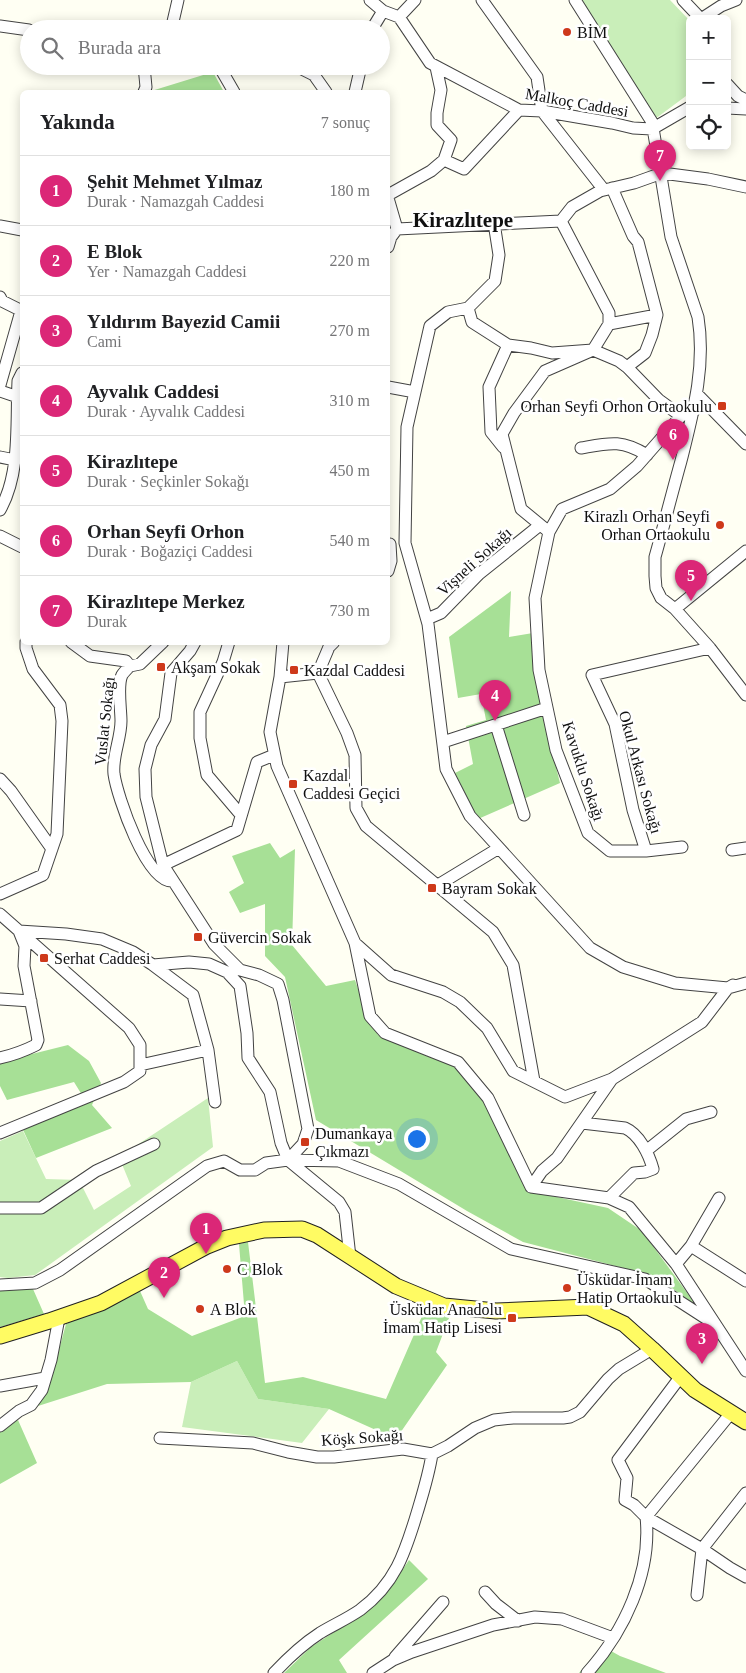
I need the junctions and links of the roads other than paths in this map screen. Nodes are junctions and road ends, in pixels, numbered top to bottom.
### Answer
1 (178, 0) edge
2 (370, 0) edge
3 (416, 0) edge
4 (482, 0) edge
5 (568, 0) edge
6 (574, 0) edge
7 (682, 0) edge
8 (736, 0) edge
9 (741, 0) edge
10 (746, 4) edge
11 (383, 11) junction
12 (697, 15) edge
13 (707, 15) edge
14 (399, 17) junction
15 (178, 20) edge
16 (378, 20) edge
17 (0, 26) edge
18 (20, 29) edge
19 (436, 67) junction
20 (145, 75) edge
21 (224, 75) edge
22 (314, 75) edge
23 (359, 75) edge
24 (731, 88) edge
25 (145, 90) edge
26 (233, 90) edge
27 (325, 90) edge
28 (355, 90) edge
29 (746, 100) edge
30 (731, 108) edge
31 (686, 109) edge
32 (746, 109) edge
33 (519, 110) junction
34 (542, 111) junction
35 (652, 129) junction
36 (444, 160) junction
37 (662, 173) junction
38 (746, 187) edge
39 (608, 189) junction
40 (390, 196) edge
41 (390, 204) edge
42 (561, 220) junction
43 (494, 223) junction
44 (0, 226) edge
45 (397, 229) junction
46 (20, 230) edge
47 (390, 241) edge
48 (1, 300) edge
49 (468, 308) junction
50 (20, 310) edge
51 (657, 315) junction
52 (20, 318) edge
53 (609, 324) junction
54 (508, 344) junction
55 (593, 350) junction
56 (627, 367) junction
57 (20, 376) edge
58 (0, 385) edge
59 (390, 387) edge
60 (0, 391) edge
61 (415, 392) junction
62 (698, 395) junction
63 (18, 396) junction
64 (694, 411) junction
65 (681, 416) junction
66 (746, 444) edge
67 (581, 448) dead end
68 (506, 450) junction
69 (647, 455) junction
70 (0, 457) edge
71 (15, 460) junction
72 (0, 510) edge
73 (545, 528) junction
74 (0, 536) edge
75 (390, 541) edge
76 (405, 543) junction
77 (20, 546) edge
78 (390, 551) edge
79 (746, 551) edge
80 (390, 564) edge
81 (675, 609) junction
82 (427, 619) junction
83 (26, 645) edge
84 (74, 645) edge
85 (160, 645) edge
86 (193, 645) edge
87 (228, 645) edge
88 (283, 645) edge
89 (332, 645) edge
90 (710, 648) junction
91 (130, 666) junction
92 (318, 673) junction
93 (280, 677) junction
94 (746, 695) edge
95 (547, 708) junction
96 (496, 725) junction
97 (443, 742) junction
98 (274, 755) junction
99 (0, 779) edge
100 (524, 814) dead end
101 (241, 815) junction
102 (682, 847) dead end
103 (499, 848) junction
104 (746, 848) edge
105 (52, 849) junction
106 (732, 850) dead end
107 (646, 852) junction
108 (163, 865) junction
109 (173, 880) junction
110 (438, 885) junction
111 (0, 894) edge
112 (0, 914) edge
113 (19, 931) junction
114 (355, 943) junction
115 (153, 964) junction
116 (231, 968) junction
117 (746, 978) edge
118 (746, 983) edge
119 (728, 988) junction
120 (0, 999) edge
121 (30, 1001) junction
122 (208, 1050) junction
123 (0, 1058) edge
124 (140, 1065) junction
125 (612, 1079) junction
126 (534, 1081) junction
127 (215, 1102) dead end
128 (711, 1112) dead end
129 (582, 1123) junction
130 (0, 1133) edge
131 (154, 1144) dead end
132 (646, 1150) junction
133 (288, 1160) junction
134 (531, 1187) junction
135 (609, 1198) junction
136 (719, 1198) dead end
137 (0, 1208) edge
138 (691, 1246) junction
139 (350, 1257) junction
140 (676, 1264) junction
141 (746, 1281) edge
142 (0, 1285) edge
143 (59, 1318) junction
144 (718, 1327) junction
145 (0, 1336) edge
146 (652, 1349) junction
147 (746, 1371) edge
148 (681, 1376) junction
149 (45, 1378) junction
150 (0, 1386) edge
151 (731, 1413) junction
152 (746, 1422) edge
153 (0, 1426) edge
154 (160, 1438) dead end
155 (432, 1454) junction
156 (746, 1493) edge
157 (646, 1517) junction
158 (702, 1548) junction
159 (746, 1577) edge
160 (485, 1592) dead end
161 (697, 1595) dead end
162 (443, 1602) dead end
163 (518, 1621) junction
164 (613, 1638) junction
165 (392, 1660) junction
166 (274, 1673) edge
167 (373, 1673) edge
168 (587, 1673) edge

1 - 15 street
2 - 11 street
3 - 14 street
4 - 34 street
5 - 35 street
6 - 35 street
7 - 12 street
8 - 13 street
9 - 10 street
11 - 14 street
11 - 16 street
14 - 19 street, Malkoç Caddesi
17 - 18 street
19 - 33 street, Malkoç Caddesi
19 - 36 street
20 - 25 street
21 - 26 street
22 - 27 street
23 - 28 street
24 - 29 street
30 - 32 street
31 - 35 street
33 - 34 street, Malkoç Caddesi
33 - 36 street
34 - 35 street, Malkoç Caddesi
34 - 39 street
35 - 37 street
36 - 40 street
37 - 38 street
37 - 39 street
37 - 62 street
39 - 42 street
39 - 51 street
41 - 45 street
42 - 43 street
42 - 53 street
43 - 45 street
43 - 49 street
44 - 46 street
45 - 47 street
48 - 50 street
49 - 54 street
49 - 61 street
51 - 53 street
51 - 56 street
52 - 58 street
53 - 55 street
54 - 55 street
54 - 68 street
55 - 56 street
55 - 68 street
56 - 65 street
57 - 63 street
59 - 61 street
60 - 63 street
61 - 76 street
62 - 64 street
62 - 66 street
63 - 71 street
64 - 65 street
64 - 81 street
65 - 69 street
67 - 69 street
68 - 73 street
69 - 73 street
70 - 71 street
71 - 72 street
73 - 82 street, Vişneli Sokağı
73 - 95 street, Kavuklu Sokağı
74 - 77 street
75 - 76 street
76 - 82 street
78 - 80 street
79 - 81 street
81 - 90 street
82 - 97 street
83 - 105 street
84 - 91 street
85 - 91 street
86 - 108 street
87 - 101 street
88 - 93 street
89 - 92 street
90 - 94 street
90 - 107 street, Okul Arkası Sokağı
91 - 109 street, Vuslat Sokağı
92 - 93 street
92 - 110 street
93 - 98 street
95 - 96 street
95 - 107 street, Kavuklu Sokağı
96 - 97 street
96 - 100 street
97 - 103 street
98 - 101 street
98 - 114 street
99 - 105 street
101 - 108 street
102 - 107 street, Kavuklu Sokağı
103 - 110 street
103 - 119 street
104 - 106 street
105 - 111 street
108 - 109 street
109 - 116 street
110 - 126 street
112 - 113 street
113 - 115 street
113 - 121 street
113 - 124 street
114 - 126 street
114 - 134 street
115 - 116 street
115 - 122 street
116 - 133 street
116 - 133 street
117 - 119 street
118 - 119 street
119 - 125 street
120 - 121 street
121 - 123 street
122 - 124 street
122 - 127 street
124 - 130 street
125 - 126 street
125 - 129 street
128 - 132 street
129 - 132 street
129 - 134 street
131 - 137 street
132 - 135 street
133 - 139 street
133 - 142 street
133 - 144 street
134 - 135 street
135 - 140 street
136 - 138 street
138 - 140 street
138 - 141 street
139 - 143 main road
139 - 146 main road
140 - 144 street
143 - 145 main road
143 - 149 street
144 - 147 street
146 - 148 main road
146 - 155 street
148 - 151 main road
148 - 157 street
149 - 150 street
149 - 153 street
151 - 152 main road
151 - 157 street
154 - 155 street, Köşk Sokağı
155 - 166 street
156 - 158 street
157 - 158 street
157 - 164 street
158 - 159 street
158 - 161 street
160 - 163 street
162 - 165 street
163 - 164 street
163 - 165 street
164 - 168 street
165 - 167 street

